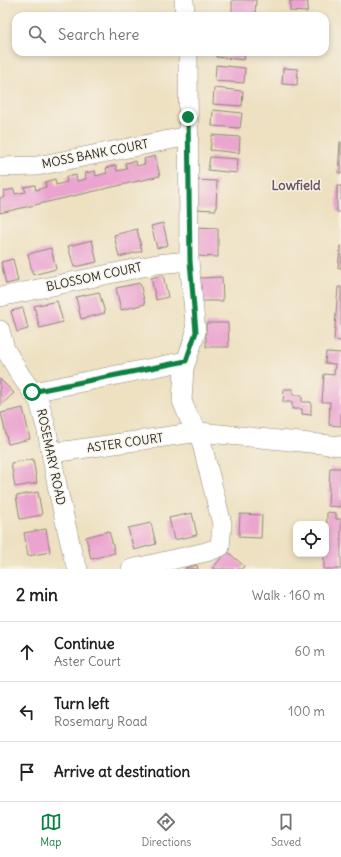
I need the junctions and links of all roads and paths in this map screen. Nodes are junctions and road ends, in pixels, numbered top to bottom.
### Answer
1 (184, 0) edge
2 (185, 12) edge
3 (188, 56) edge
4 (189, 136) junction
5 (0, 167) edge
6 (190, 261) junction
7 (0, 296) edge
8 (0, 330) edge
9 (186, 361) junction
10 (32, 392) junction
11 (199, 432) junction
12 (341, 446) edge
13 (51, 453) junction
14 (78, 569) edge
15 (131, 569) edge

1 - 2 street
3 - 4 street
4 - 5 street, MOSS BANK COURT
4 - 6 street
6 - 7 street, BLOSSOM COURT
6 - 9 street
8 - 10 street, ROSEMARY ROAD
9 - 10 street
9 - 11 street
10 - 13 street, ROSEMARY ROAD
11 - 12 street, ASTER COURT
11 - 13 street, ASTER COURT
11 - 15 street
13 - 14 street, ROSEMARY ROAD

